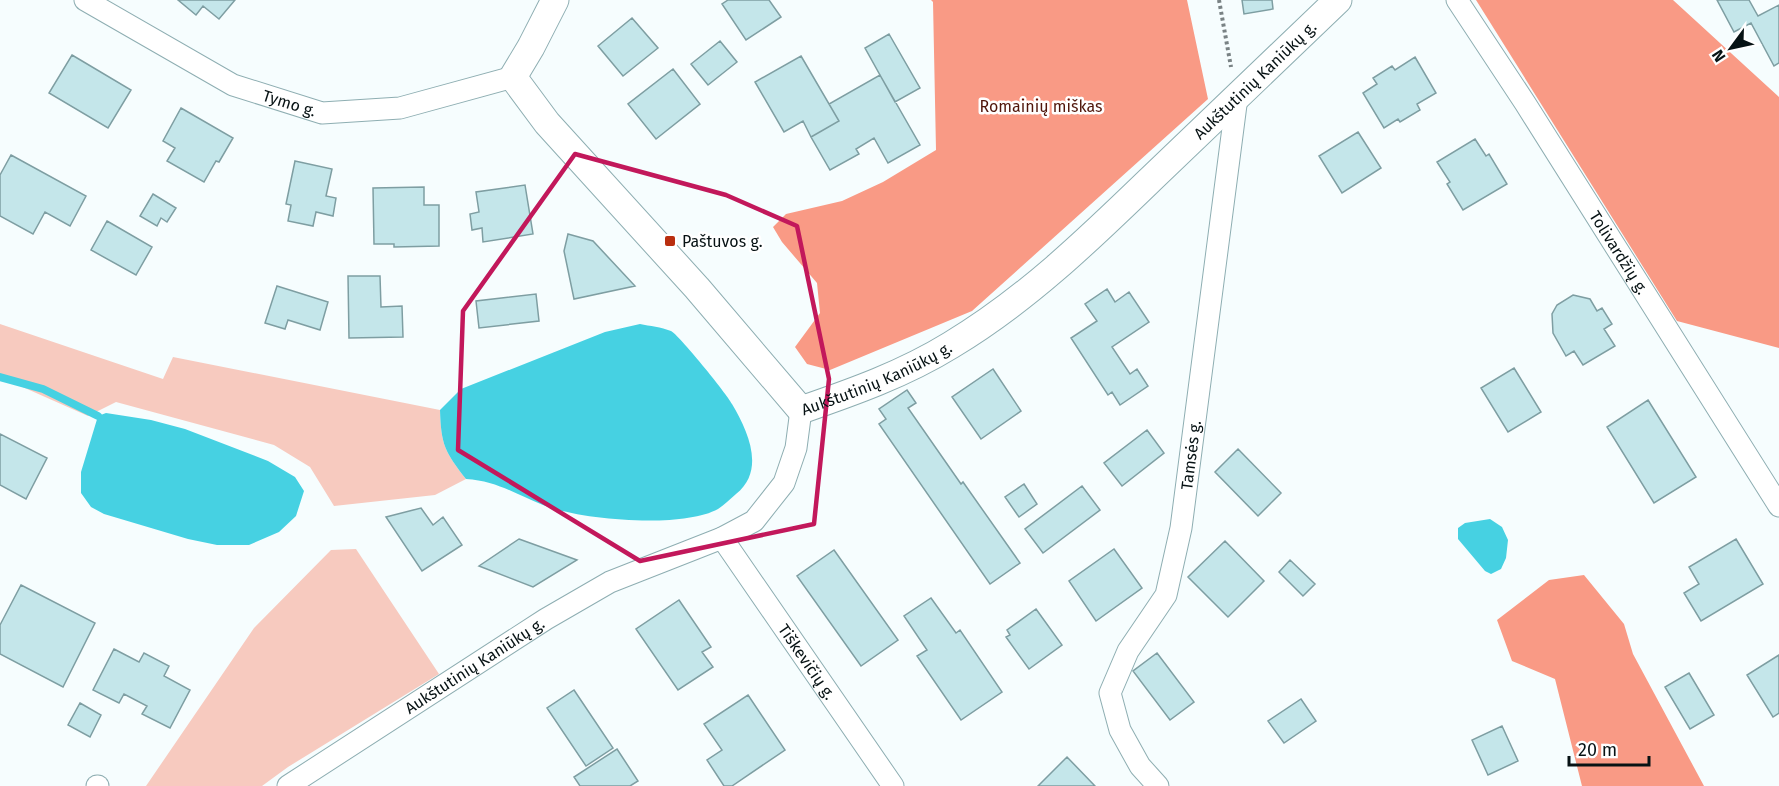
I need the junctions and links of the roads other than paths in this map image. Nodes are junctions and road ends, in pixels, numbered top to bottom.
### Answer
1 (85, 0) edge
2 (555, 0) edge
3 (1338, 0) edge
4 (1457, 0) edge
5 (513, 77) junction
6 (1237, 98) junction
7 (801, 410) junction
8 (1779, 506) edge
9 (722, 538) junction
10 (288, 786) edge
11 (893, 786) edge
12 (1158, 786) edge

1 - 5 street, Tymo g.
2 - 5 street
3 - 6 street, Aukštutinių Kaniūkų g.
4 - 8 street, Tolivardžių g.
5 - 7 street
6 - 7 street, Aukštutinių Kaniūkų g.
6 - 12 street, Tamsės g.
7 - 9 street, Aukštutinių Kaniūkų g.
9 - 10 street, Aukštutinių Kaniūkų g.
9 - 11 street, Tiškevičių g.

